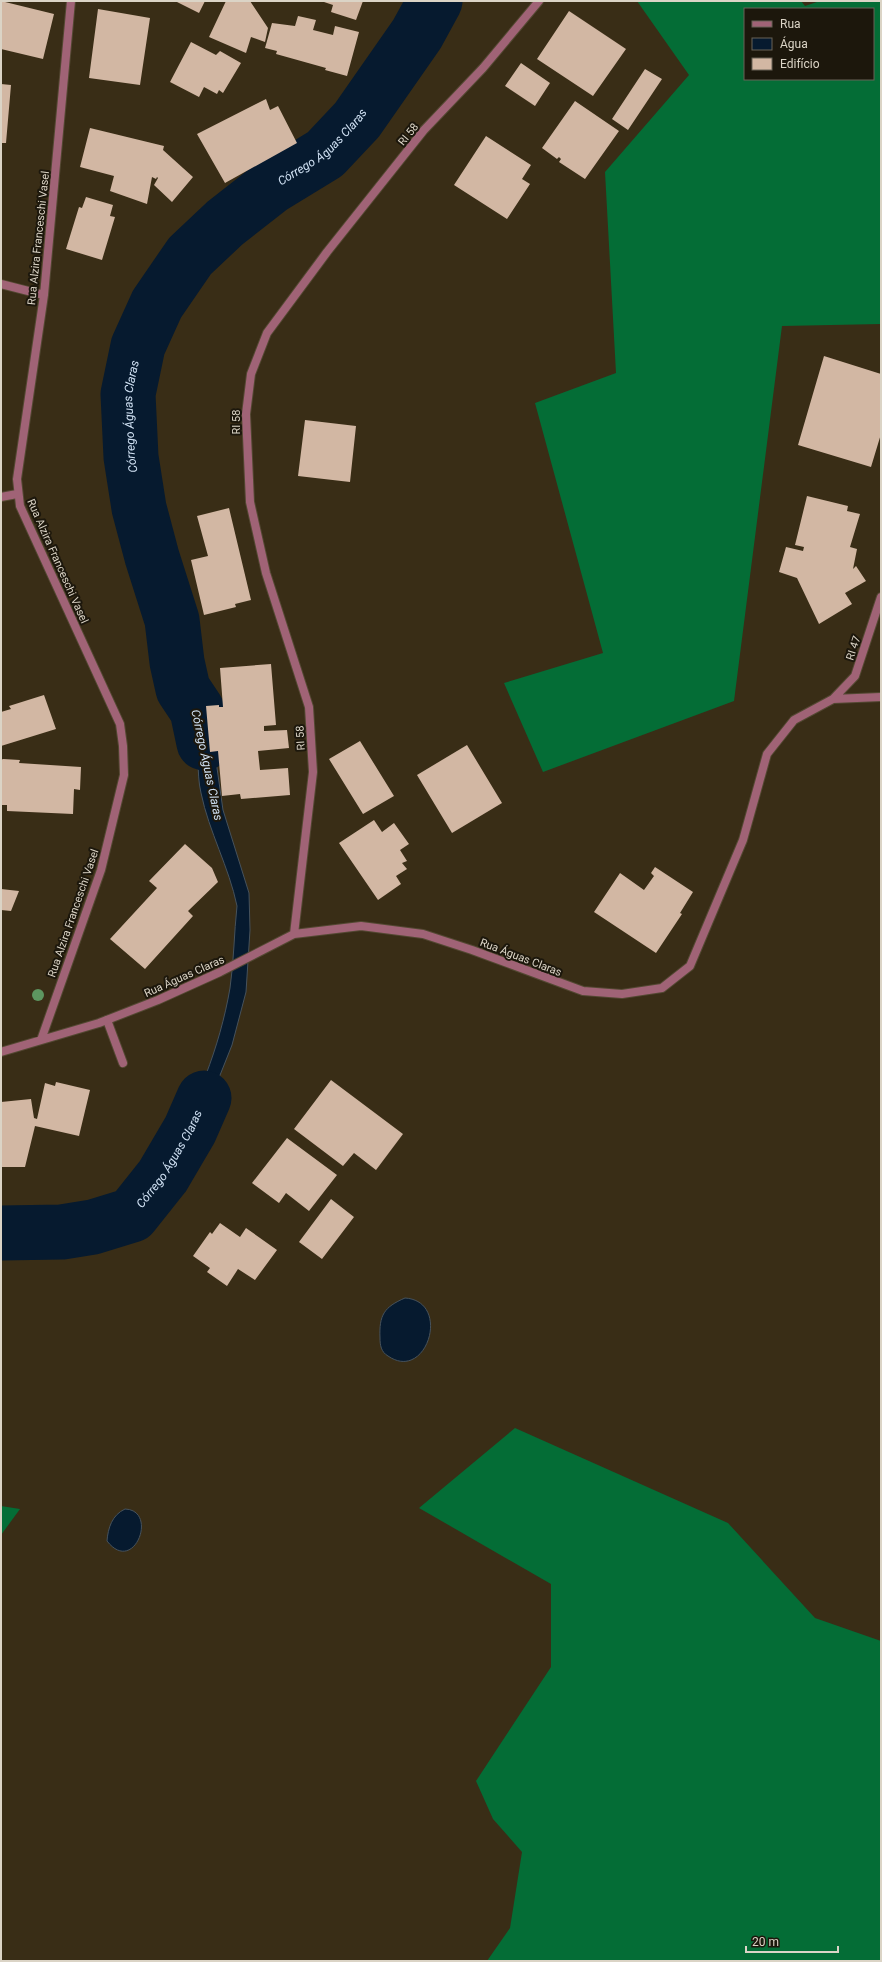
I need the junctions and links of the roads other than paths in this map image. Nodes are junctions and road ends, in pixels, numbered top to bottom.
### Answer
1 (71, 1) edge
2 (539, 1) edge
3 (1, 284) edge
4 (44, 295) junction
5 (17, 494) junction
6 (1, 497) edge
7 (881, 597) edge
8 (881, 697) edge
9 (833, 699) junction
10 (294, 934) junction
11 (106, 1020) junction
12 (41, 1040) junction
13 (1, 1052) edge
14 (123, 1063) dead end

1 - 4 street, Rua Alzira Franceschi Vasel
2 - 10 street, RI 58
3 - 4 street
4 - 5 street, Rua Alzira Franceschi Vasel
5 - 6 street
5 - 12 street, Rua Alzira Franceschi Vasel
7 - 9 street, RI 47
8 - 9 street, Rua Águas Claras
9 - 10 street, Rua Águas Claras
10 - 11 street, Rua Águas Claras
11 - 12 street, Rua Águas Claras
11 - 14 street
12 - 13 street, Rua Águas Claras

